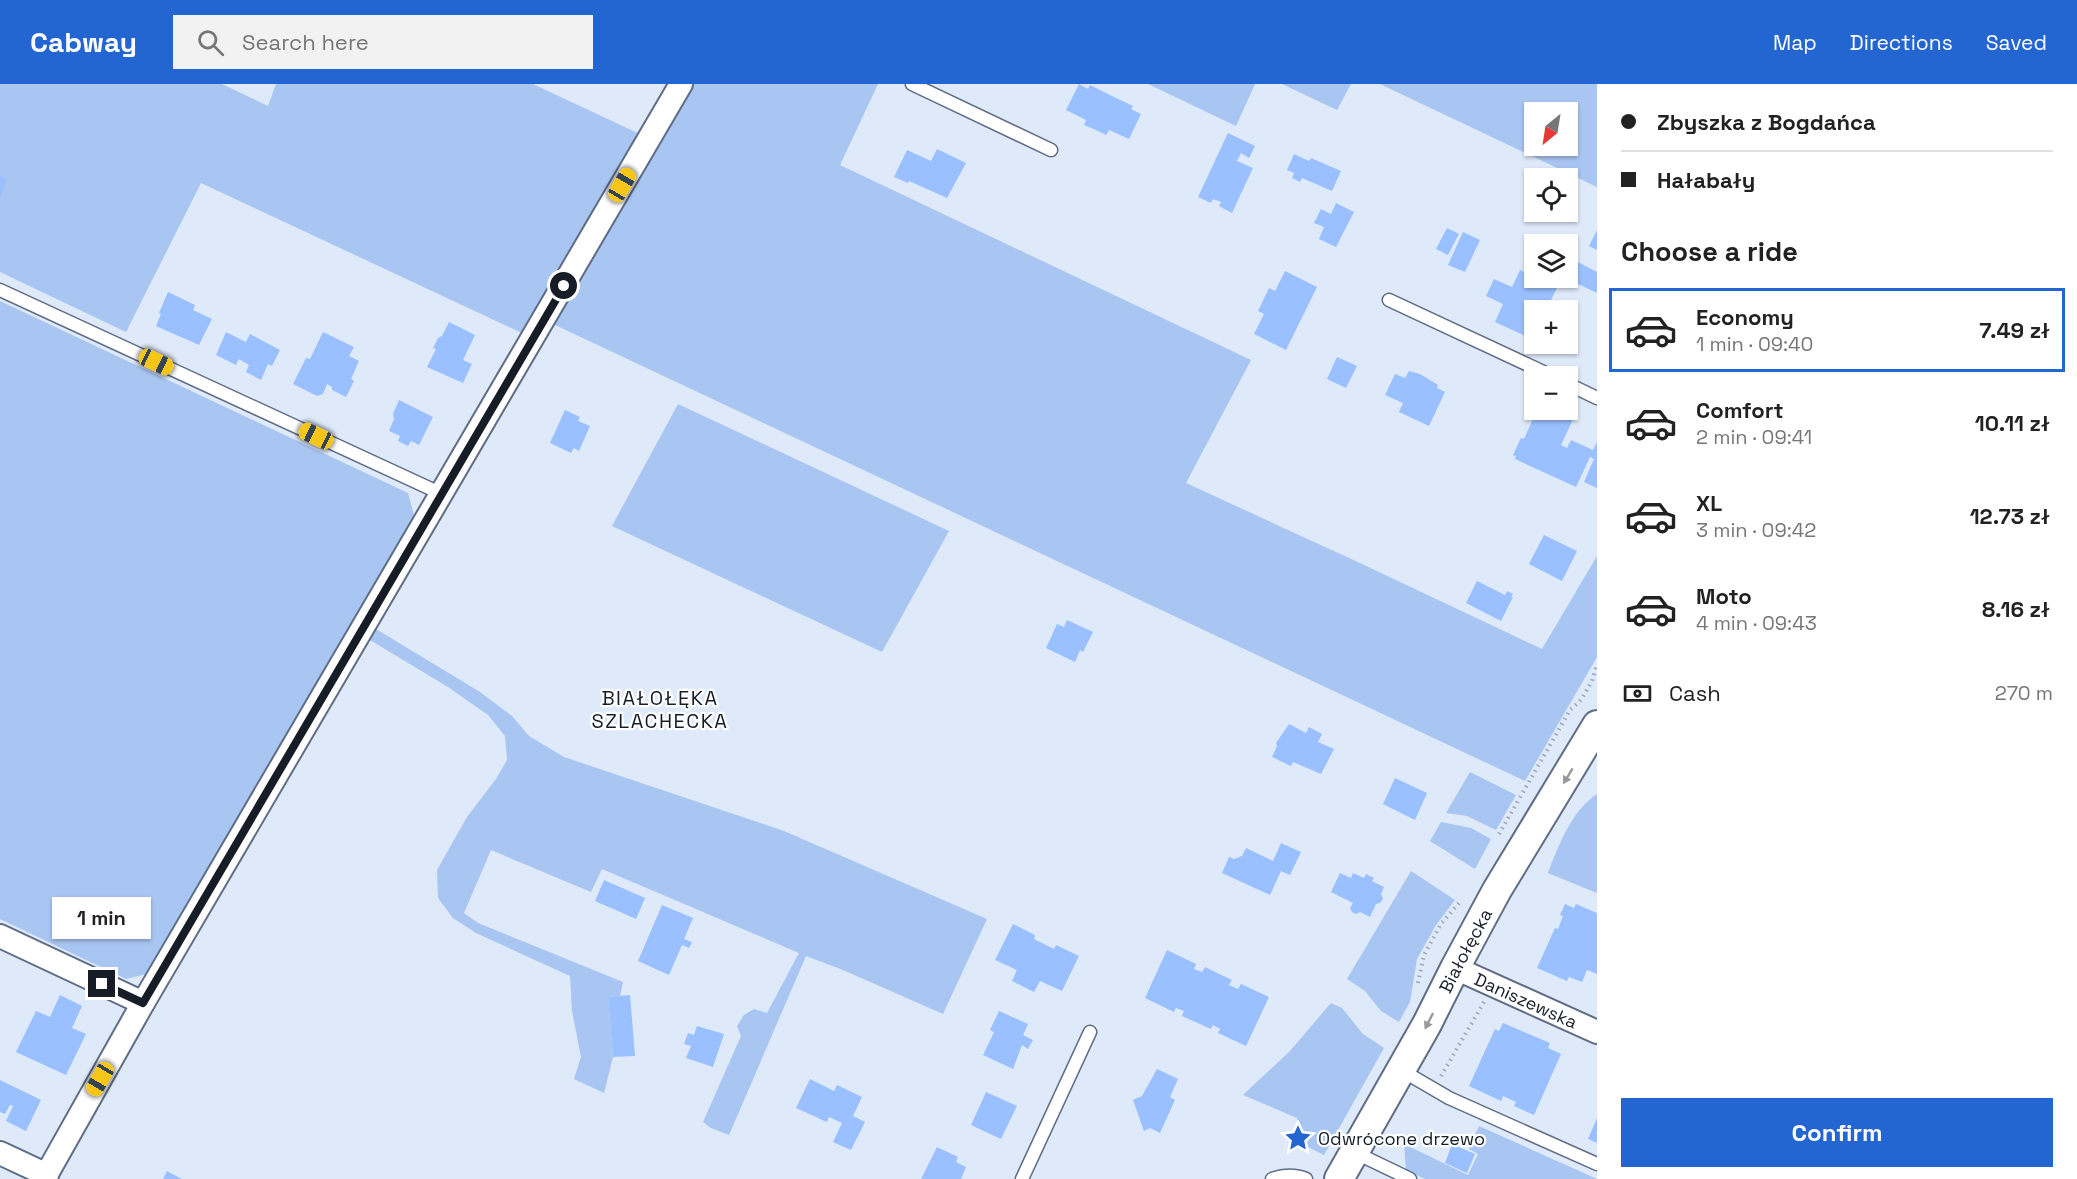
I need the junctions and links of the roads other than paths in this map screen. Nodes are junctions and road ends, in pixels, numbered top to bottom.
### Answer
1 (681, 84) edge
2 (912, 84) edge
3 (1051, 150) dead end
4 (0, 290) edge
5 (1389, 300) dead end
6 (1531, 366) edge
7 (1578, 389) edge
8 (1597, 398) edge
9 (442, 494) junction
10 (1597, 725) edge
11 (0, 936) edge
12 (1455, 968) junction
13 (143, 1003) junction
14 (1090, 1032) dead end
15 (1597, 1032) edge
16 (1401, 1070) junction
17 (0, 1152) edge
18 (1354, 1152) junction
19 (1597, 1164) edge
20 (46, 1177) edge
21 (1022, 1179) edge
22 (1272, 1179) edge
23 (1306, 1179) edge
24 (1339, 1179) edge
25 (1410, 1179) edge

1 - 9 street
2 - 3 lane
4 - 9 lane
5 - 6 lane
7 - 8 lane
9 - 13 street
10 -> 12 street, Białołęcka
11 - 13 street
12 - 15 street, Daniszewska
12 -> 16 street, Białołęcka
13 - 20 street
14 - 21 lane
16 - 18 street, Białołęcka
16 - 19 lane
17 - 20 street
18 - 24 street, Białołęcka
18 - 25 lane
22 - 23 lane

